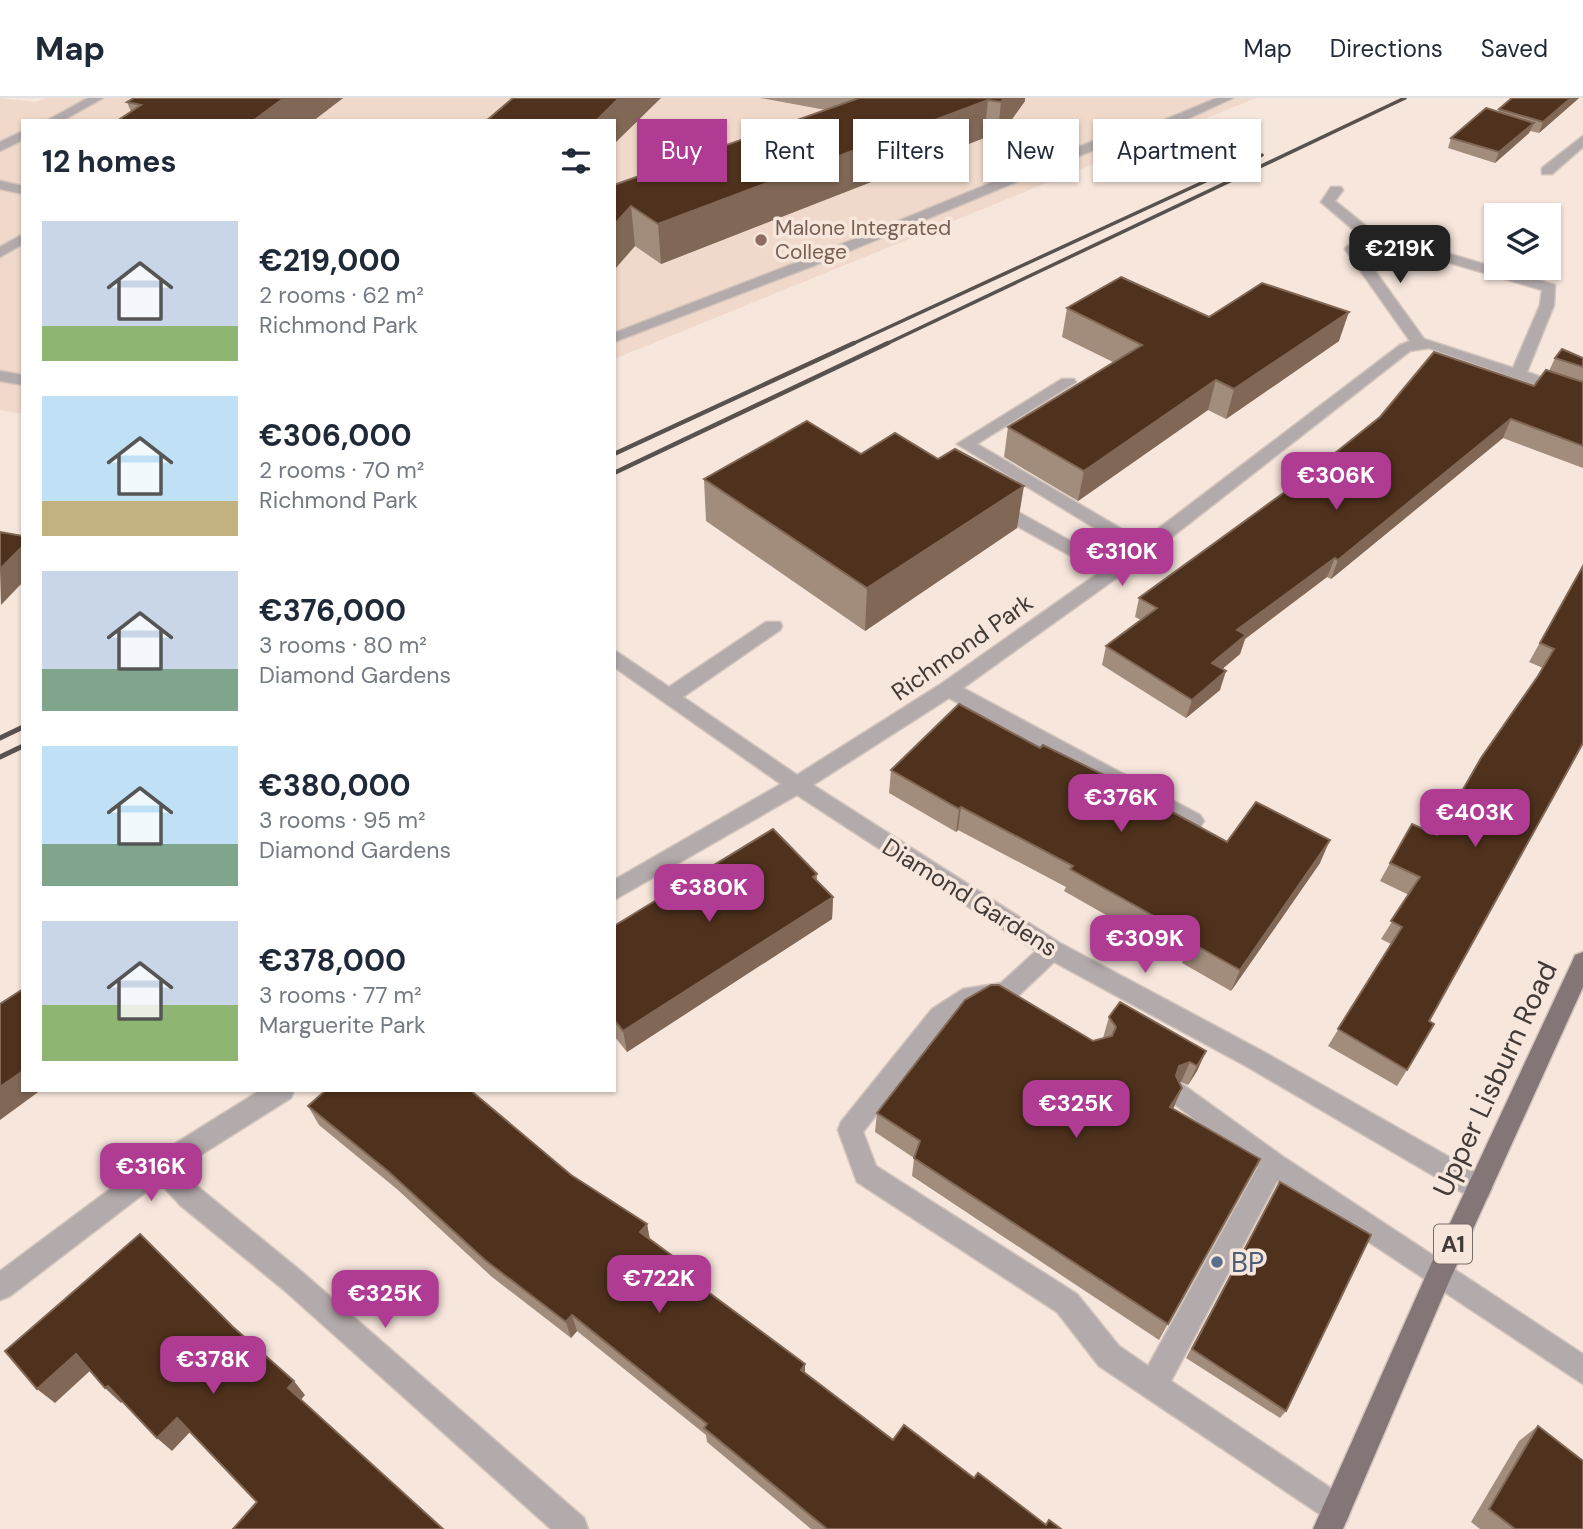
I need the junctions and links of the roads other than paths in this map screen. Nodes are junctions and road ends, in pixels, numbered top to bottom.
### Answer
1 (97, 98) edge
2 (1227, 98) edge
3 (56, 119) edge
4 (21, 136) edge
5 (0, 147) edge
6 (1580, 147) edge
7 (1547, 172) dead end
8 (0, 185) edge
9 (21, 190) edge
10 (1336, 190) dead end
11 (21, 239) edge
12 (1352, 249) dead end
13 (0, 254) edge
14 (616, 337) edge
15 (1419, 342) junction
16 (1518, 375) junction
17 (0, 376) edge
18 (21, 380) edge
19 (1069, 382) dead end
20 (1583, 397) edge
21 (978, 497) edge
22 (1144, 550) junction
23 (1111, 571) junction
24 (774, 626) dead end
25 (616, 658) edge
26 (948, 689) junction
27 (669, 696) junction
28 (797, 785) junction
29 (1193, 821) edge
30 (616, 890) edge
31 (1052, 950) junction
32 (1583, 962) edge
33 (1007, 992) junction
34 (1029, 1008) edge
35 (279, 1092) edge
36 (1182, 1095) edge
37 (1273, 1164) junction
38 (161, 1166) junction
39 (1479, 1188) junction
40 (1440, 1273) junction
41 (0, 1287) edge
42 (1583, 1370) edge
43 (1153, 1386) junction
44 (1332, 1519) edge
45 (573, 1529) edge

1 - 3 street
2 - 14 street
4 - 5 street
6 - 7 street
8 - 9 street
10 - 16 street
11 - 13 street
12 - 15 street
15 - 16 street
15 - 22 street, Richmond Park
16 - 20 street
17 - 18 street
19 - 22 street
21 - 23 street
22 - 23 street, Richmond Park
23 - 26 street, Richmond Park
24 - 27 street
25 - 27 street, Diamond Gardens
26 - 28 street, Richmond Park
26 - 29 street
27 - 28 street, Diamond Gardens
28 - 30 street
28 - 31 street, Diamond Gardens
31 - 33 street
31 - 39 street, Diamond Gardens
32 - 39 main road, Upper Lisburn Road / A1
33 - 34 street
33 - 43 street
35 - 38 street
36 - 37 street
37 - 40 street
37 - 43 street
38 - 41 street
38 - 45 street
39 - 40 main road, Upper Lisburn Road / A1
40 - 42 street
40 - 44 main road, Upper Lisburn Road / A1
43 - 44 street

